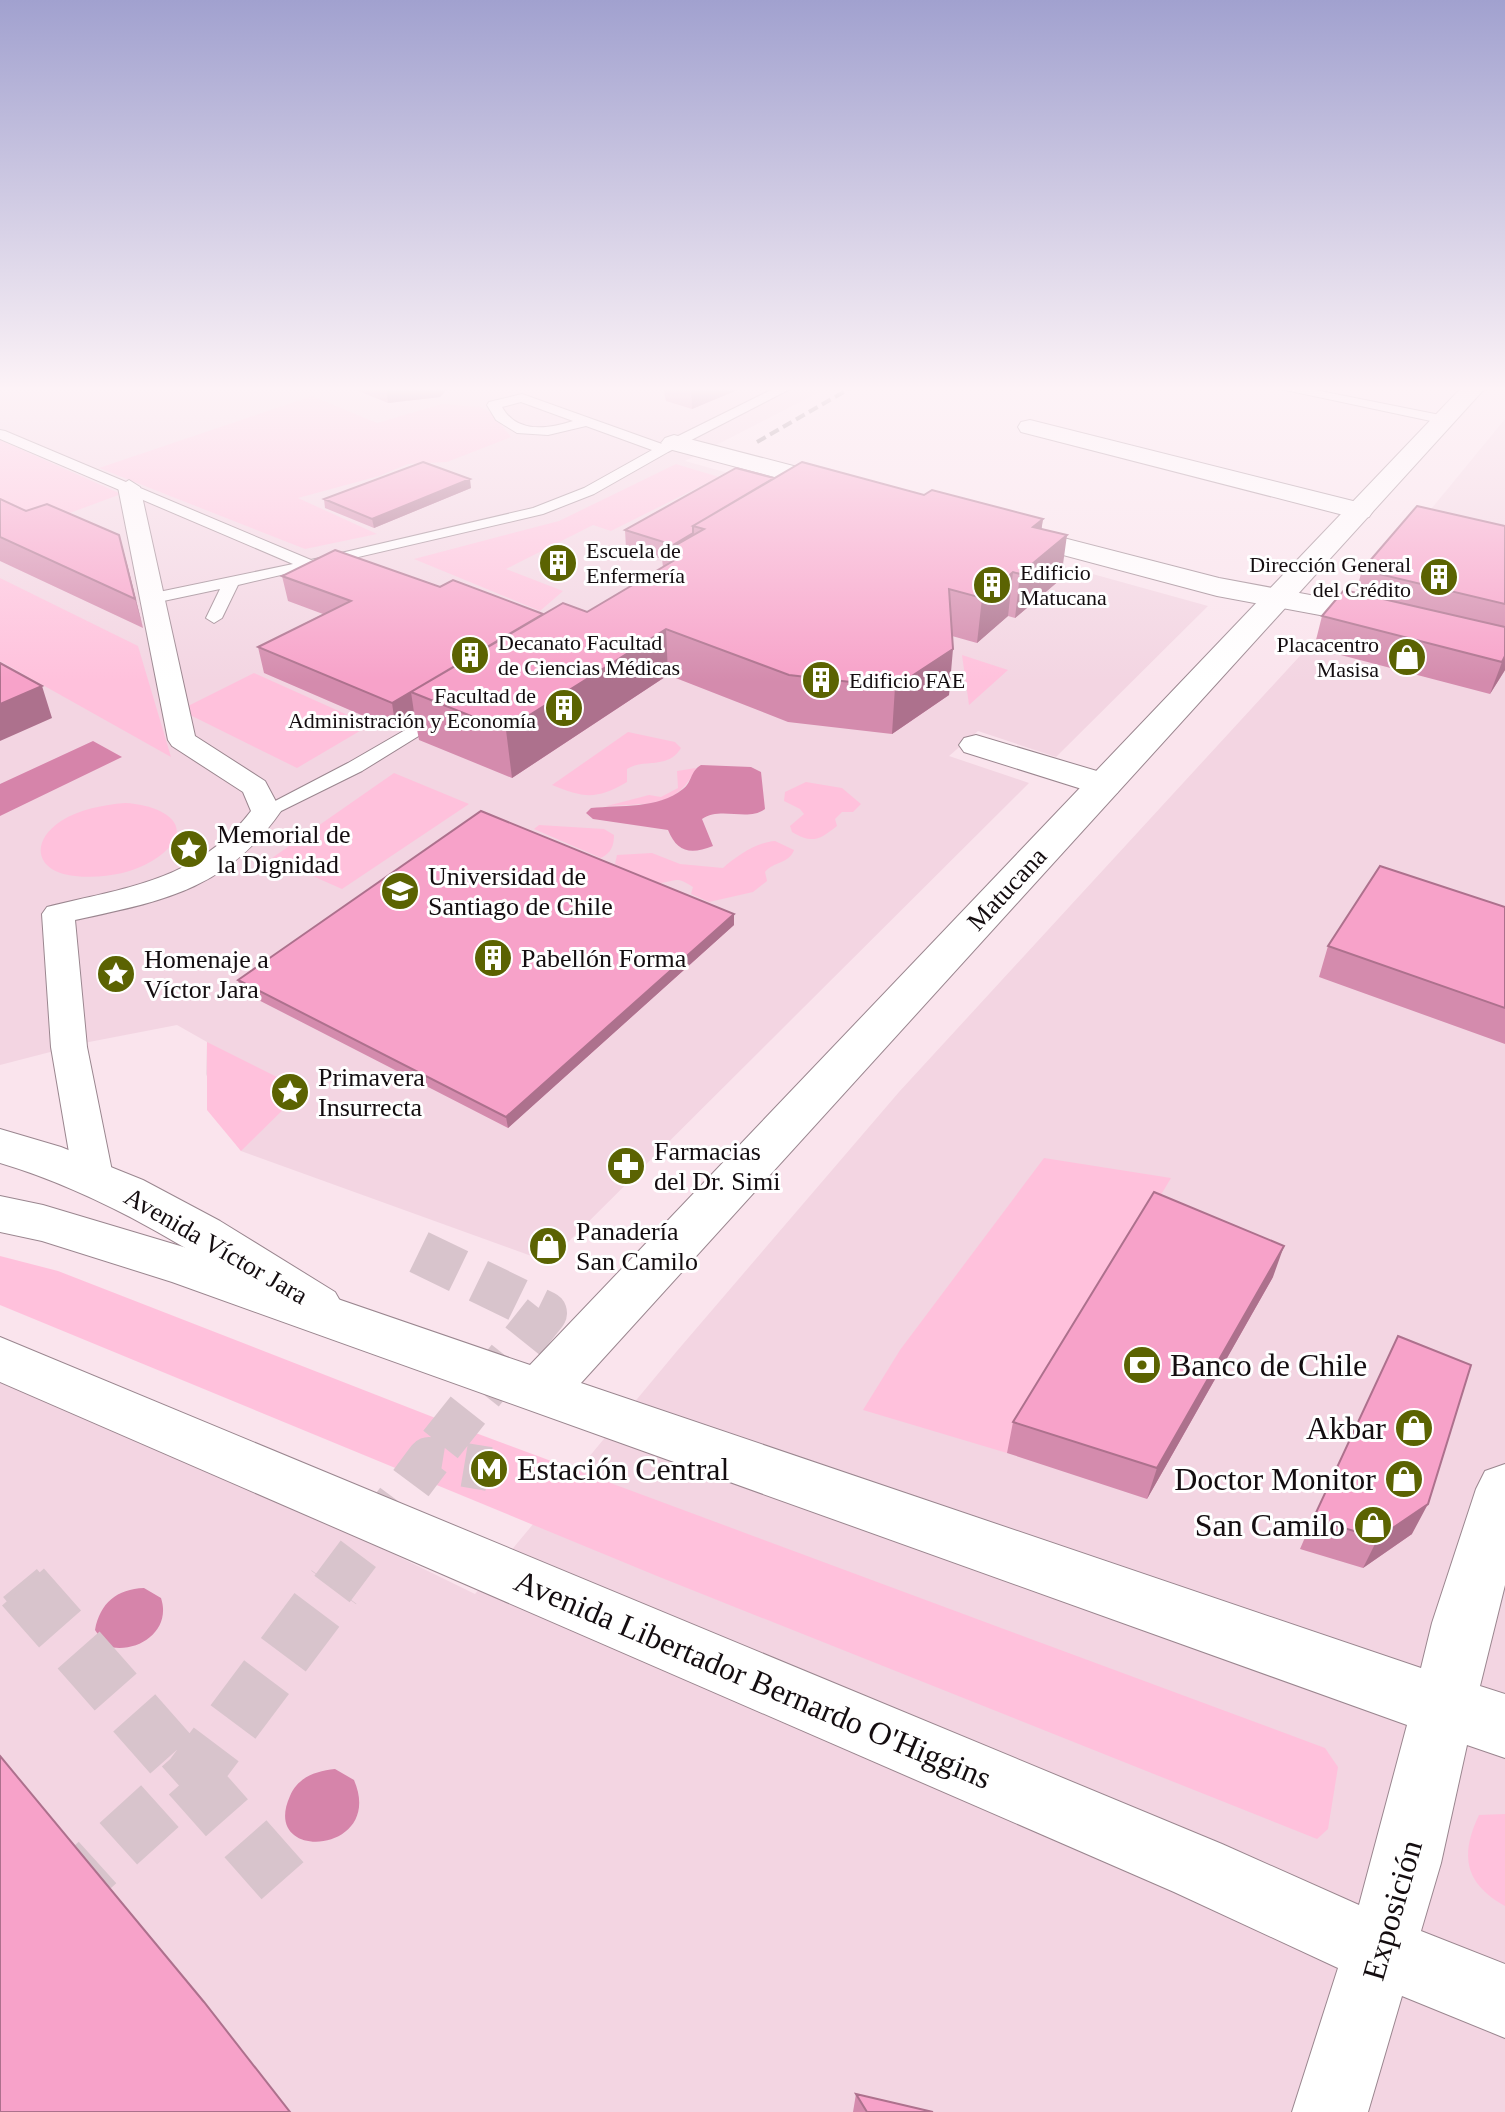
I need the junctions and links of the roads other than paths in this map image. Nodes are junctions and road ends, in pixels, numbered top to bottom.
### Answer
1 (123, 485) edge
2 (600, 485) edge
3 (815, 485) edge
4 (834, 485) edge
5 (1255, 485) edge
6 (1384, 485) edge
7 (129, 487) junction
8 (864, 493) edge
9 (794, 498) edge
10 (1359, 511) junction
11 (981, 524) edge
12 (308, 564) junction
13 (231, 582) junction
14 (154, 598) junction
15 (1278, 598) junction
16 (214, 618) dead end
17 (1505, 651) edge
18 (467, 698) edge
19 (976, 745) dead end
20 (1104, 785) junction
21 (266, 811) junction
22 (0, 1146) edge
23 (93, 1176) junction
24 (0, 1214) edge
25 (340, 1319) junction
26 (0, 1359) edge
27 (539, 1392) junction
28 (1505, 1489) edge
29 (1443, 1706) junction
30 (1505, 1726) edge
31 (1381, 1951) junction
32 (1505, 2001) edge
33 (1330, 2112) edge

1 - 7 lane
2 - 12 lane
3 - 9 lane
4 - 8 main road
5 - 10 main road
6 - 10 main road, Matucana
7 - 12 lane
7 - 14 street
10 - 15 main road, Matucana
11 - 15 main road
12 - 13 lane
13 - 14 lane
13 - 16 lane
14 - 21 street
15 - 17 main road
15 - 20 main road, Matucana
18 - 21 lane
19 - 20 main road
20 - 27 main road, Matucana
21 - 23 street
22 - 23 main road, Avenida Víctor Jara
23 - 25 main road, Avenida Víctor Jara
24 - 25 main road
25 - 27 main road
26 - 31 main road, Avenida Libertador Bernardo O'Higgins
27 - 29 main road
28 - 29 main road, Exposición
29 - 30 main road
29 - 31 main road, Exposición
31 - 32 main road, Avenida Libertador Bernardo O'Higgins
31 - 33 main road, Exposición

